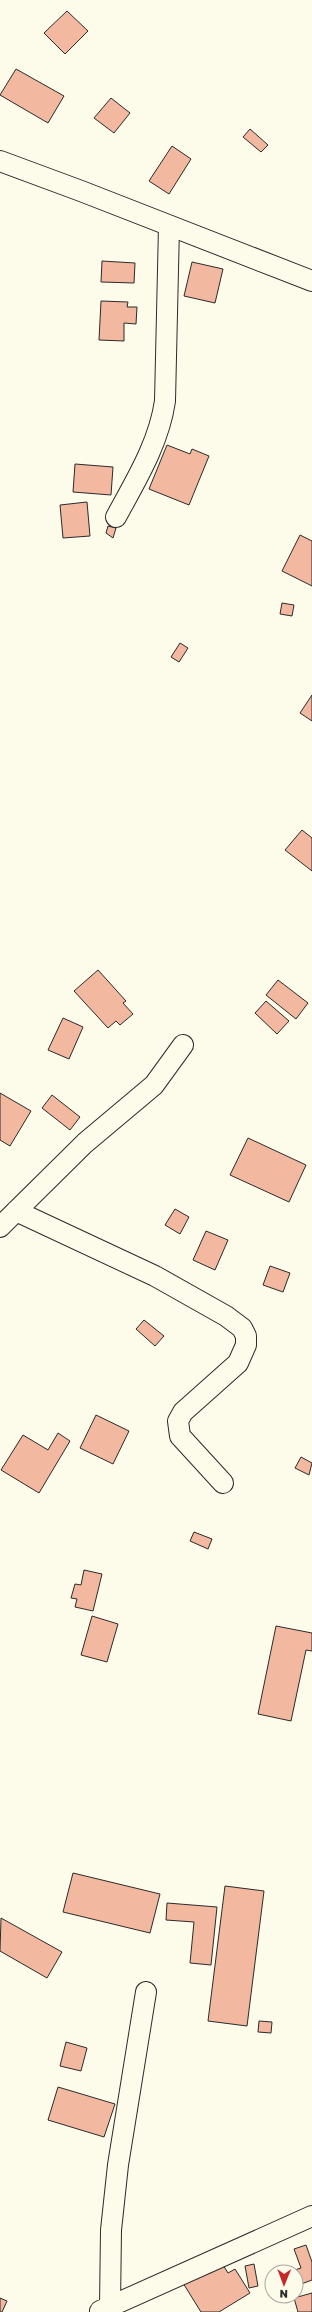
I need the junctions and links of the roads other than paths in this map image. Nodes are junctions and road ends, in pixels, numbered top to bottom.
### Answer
1 (0, 162) edge
2 (169, 226) junction
3 (312, 281) edge
4 (116, 517) dead end
5 (183, 1045) dead end
6 (16, 1212) junction
7 (0, 1228) edge
8 (223, 1483) dead end
9 (146, 1992) dead end
10 (312, 2216) edge
11 (105, 2309) edge

1 - 2 street
2 - 3 street
2 - 4 street
5 - 6 street
6 - 7 street
6 - 8 street
9 - 11 street
10 - 11 street

